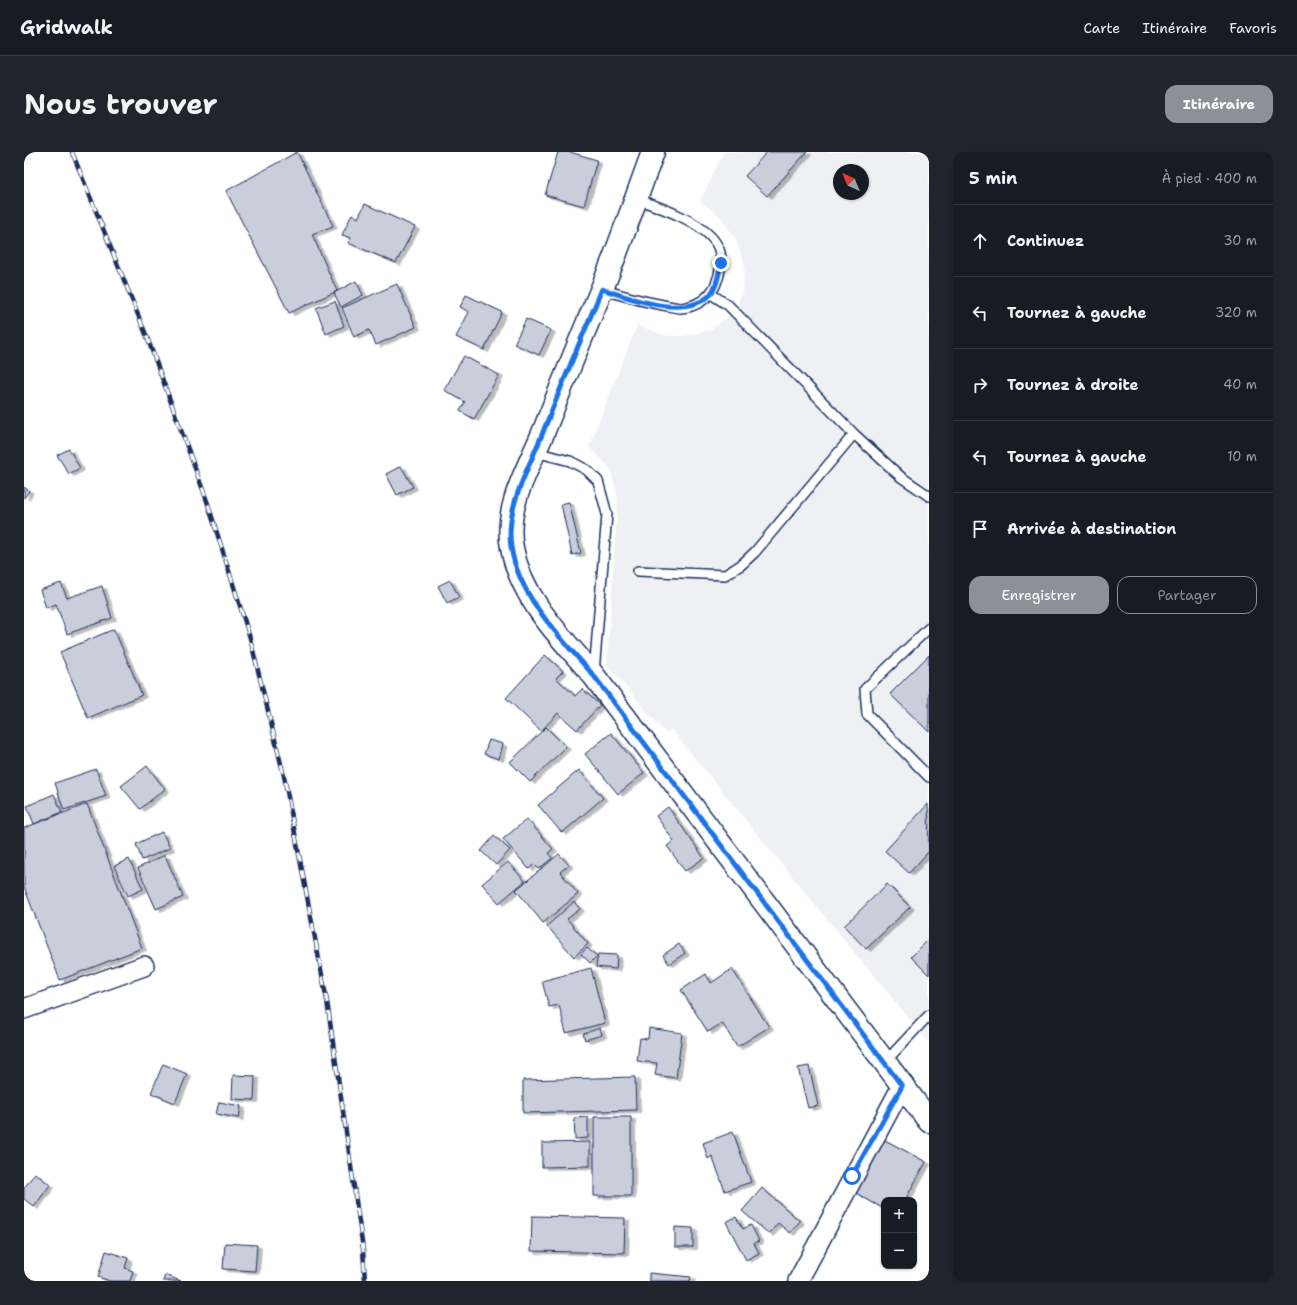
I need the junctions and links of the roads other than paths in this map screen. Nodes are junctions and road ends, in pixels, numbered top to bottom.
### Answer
1 (653, 152) edge
2 (636, 199) junction
3 (602, 289) junction
4 (711, 294) junction
5 (854, 434) junction
6 (535, 452) junction
7 (929, 496) edge
8 (638, 571) dead end
9 (929, 628) edge
10 (594, 676) junction
11 (929, 776) edge
12 (144, 966) dead end
13 (24, 1009) edge
14 (929, 1015) edge
15 (884, 1062) junction
16 (902, 1086) junction
17 (929, 1121) edge
18 (798, 1281) edge

1 - 2 street
2 - 3 street
2 - 4 lane
3 - 4 lane
3 - 6 street
4 - 5 lane
5 - 7 lane
5 - 8 lane
6 - 10 street
6 - 10 lane
9 - 11 lane
10 - 15 street
12 - 13 street
14 - 15 lane
15 - 16 street
16 - 17 street
16 - 18 street

